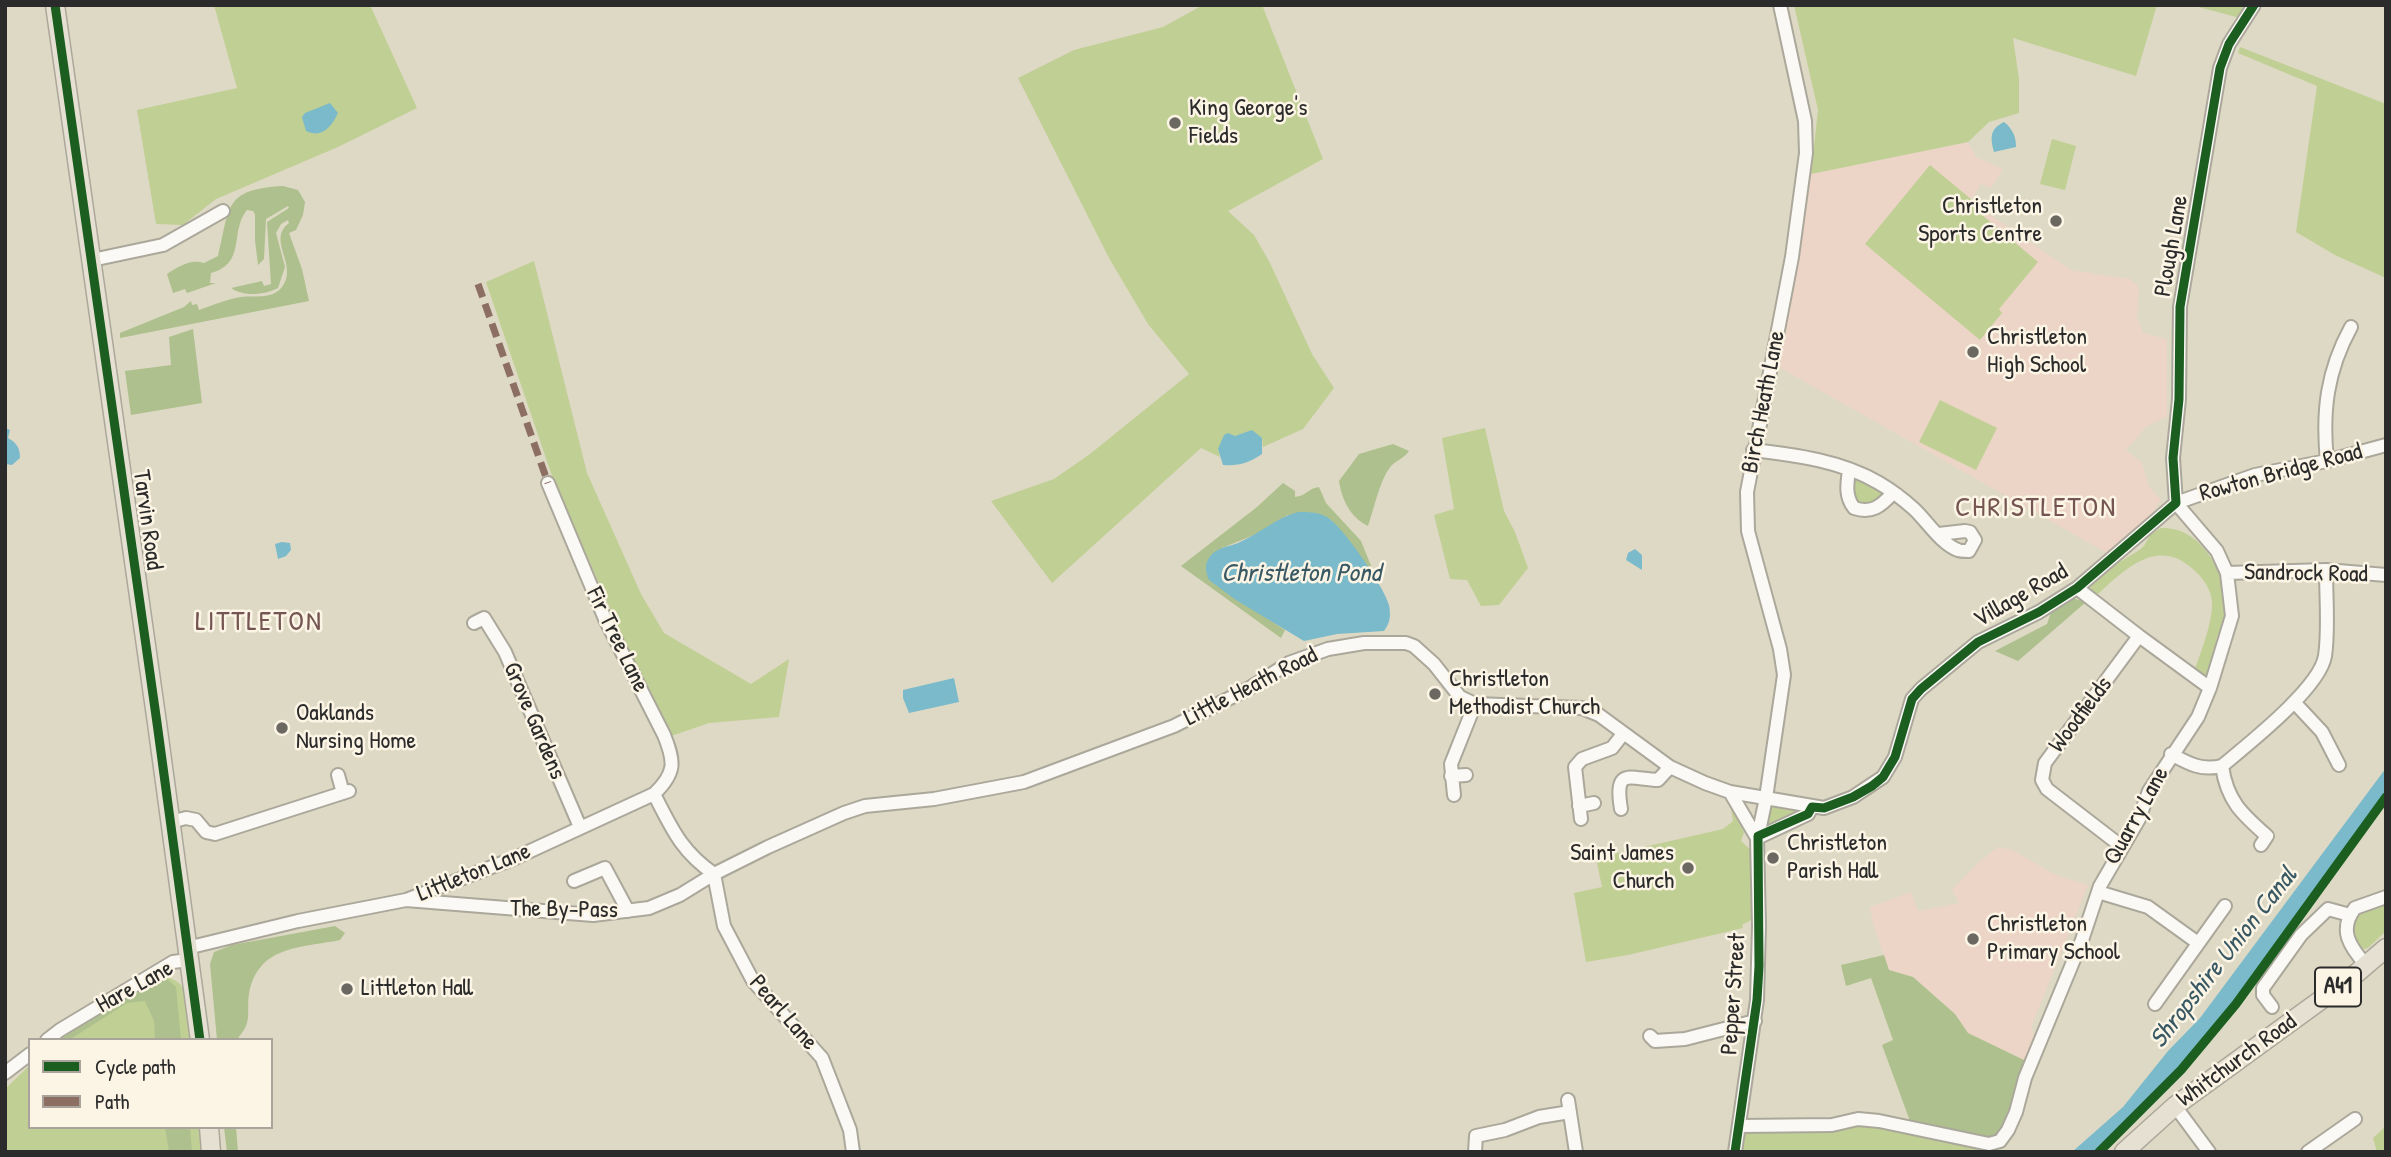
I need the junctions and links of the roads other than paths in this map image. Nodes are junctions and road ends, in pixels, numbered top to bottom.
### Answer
1 (55, 5) edge
2 (1780, 5) edge
3 (2254, 5) edge
4 (223, 211) dead end
5 (92, 260) junction
6 (2352, 328) dead end
7 (2386, 445) edge
8 (1754, 450) junction
9 (2327, 461) junction
10 (1849, 470) junction
11 (548, 483) dead end
12 (1893, 493) junction
13 (2176, 503) junction
14 (1939, 534) dead end
15 (2326, 570) junction
16 (2227, 573) junction
17 (2386, 576) edge
18 (2077, 588) junction
19 (483, 618) dead end
20 (2139, 636) junction
21 (2210, 688) junction
22 (2294, 702) junction
23 (1475, 704) junction
24 (1623, 734) junction
25 (2171, 754) junction
26 (2333, 761) dead end
27 (2222, 766) junction
28 (1670, 767) junction
29 (338, 775) dead end
30 (1466, 775) dead end
31 (1451, 776) junction
32 (1730, 792) junction
33 (654, 794) junction
34 (1454, 795) dead end
35 (1766, 798) junction
36 (1594, 803) dead end
37 (1812, 807) junction
38 (1621, 809) dead end
39 (170, 822) junction
40 (2276, 826) dead end
41 (580, 827) junction
42 (1757, 837) junction
43 (2122, 846) junction
44 (714, 874) junction
45 (573, 881) dead end
46 (2098, 892) junction
47 (2386, 897) edge
48 (406, 900) junction
49 (2225, 905) dead end
50 (628, 911) junction
51 (2350, 915) junction
52 (2198, 943) junction
53 (2386, 948) edge
54 (187, 954) junction
55 (2366, 965) junction
56 (2155, 1004) dead end
57 (2272, 1007) dead end
58 (1755, 1021) junction
59 (1650, 1036) dead end
60 (50, 1038) edge
61 (200, 1038) edge
62 (28, 1056) edge
63 (5, 1073) edge
64 (2175, 1106) junction
65 (2355, 1119) dead end
66 (1740, 1126) junction
67 (209, 1129) edge
68 (211, 1152) edge
69 (853, 1152) edge
70 (1475, 1152) edge
71 (1576, 1152) edge
72 (1735, 1152) edge
73 (2124, 1152) edge
74 (2208, 1152) edge
75 (2308, 1152) edge

1 - 5 highway, Tarvin Road
2 - 8 street, Birch Heath Lane
3 - 13 street, Plough Lane
4 - 5 street
5 - 39 highway, Tarvin Road
6 - 9 street
7 - 9 street, Rowton Bridge Road
8 - 10 street
8 - 35 street, Birch Heath Lane
9 - 13 street, Rowton Bridge Road
10 - 12 street
10 - 12 street
11 - 33 street, Fir Tree Lane
12 - 14 street
13 - 16 street, Quarry Lane
13 - 18 street, Village Road
15 - 16 street, Sandrock Road
15 - 17 street, Sandrock Road
15 - 22 street
16 - 21 street, Quarry Lane
18 - 20 street
18 - 37 street, Village Road
19 - 41 street, Grove Gardens
20 - 21 street
20 - 43 street, Woodfields
21 - 25 street, Quarry Lane
22 - 26 street
22 - 27 street
23 - 24 street
23 - 31 street
23 - 44 street, Little Heath Road
24 - 28 street
24 - 36 street
25 - 27 street
25 - 43 street, Quarry Lane
27 - 40 street
28 - 32 street
28 - 38 street
29 - 39 street
30 - 31 street
31 - 34 street
32 - 35 street
32 - 42 street, Pepper Street
33 - 41 street, Littleton Lane
33 - 44 street
35 - 37 street, Village Road
35 - 42 street, Pepper Street
37 - 42 street
39 - 54 highway, Tarvin Road
41 - 48 street, Littleton Lane
42 - 58 street, Pepper Street
43 - 46 street, Quarry Lane
44 - 50 street, The By-Pass
44 - 69 street, Pearl Lane
45 - 50 street
46 - 52 street
46 - 66 street, Quarry Lane
47 - 51 street
48 - 50 street, The By-Pass
48 - 54 street, Littleton Lane
49 - 52 street
51 - 55 street
51 - 57 street
52 - 56 street
53 - 55 highway, Whitchurch Road / A41
54 - 60 street, Hare Lane
54 - 61 highway, Tarvin Road
55 - 64 highway, Whitchurch Road / A41
58 - 59 street
58 - 66 street, Pepper Street
62 - 63 street
64 - 73 highway, Whitchurch Road / A41
64 - 74 street
65 - 75 street
66 - 72 street, Pepper Street
67 - 68 highway
70 - 71 street

